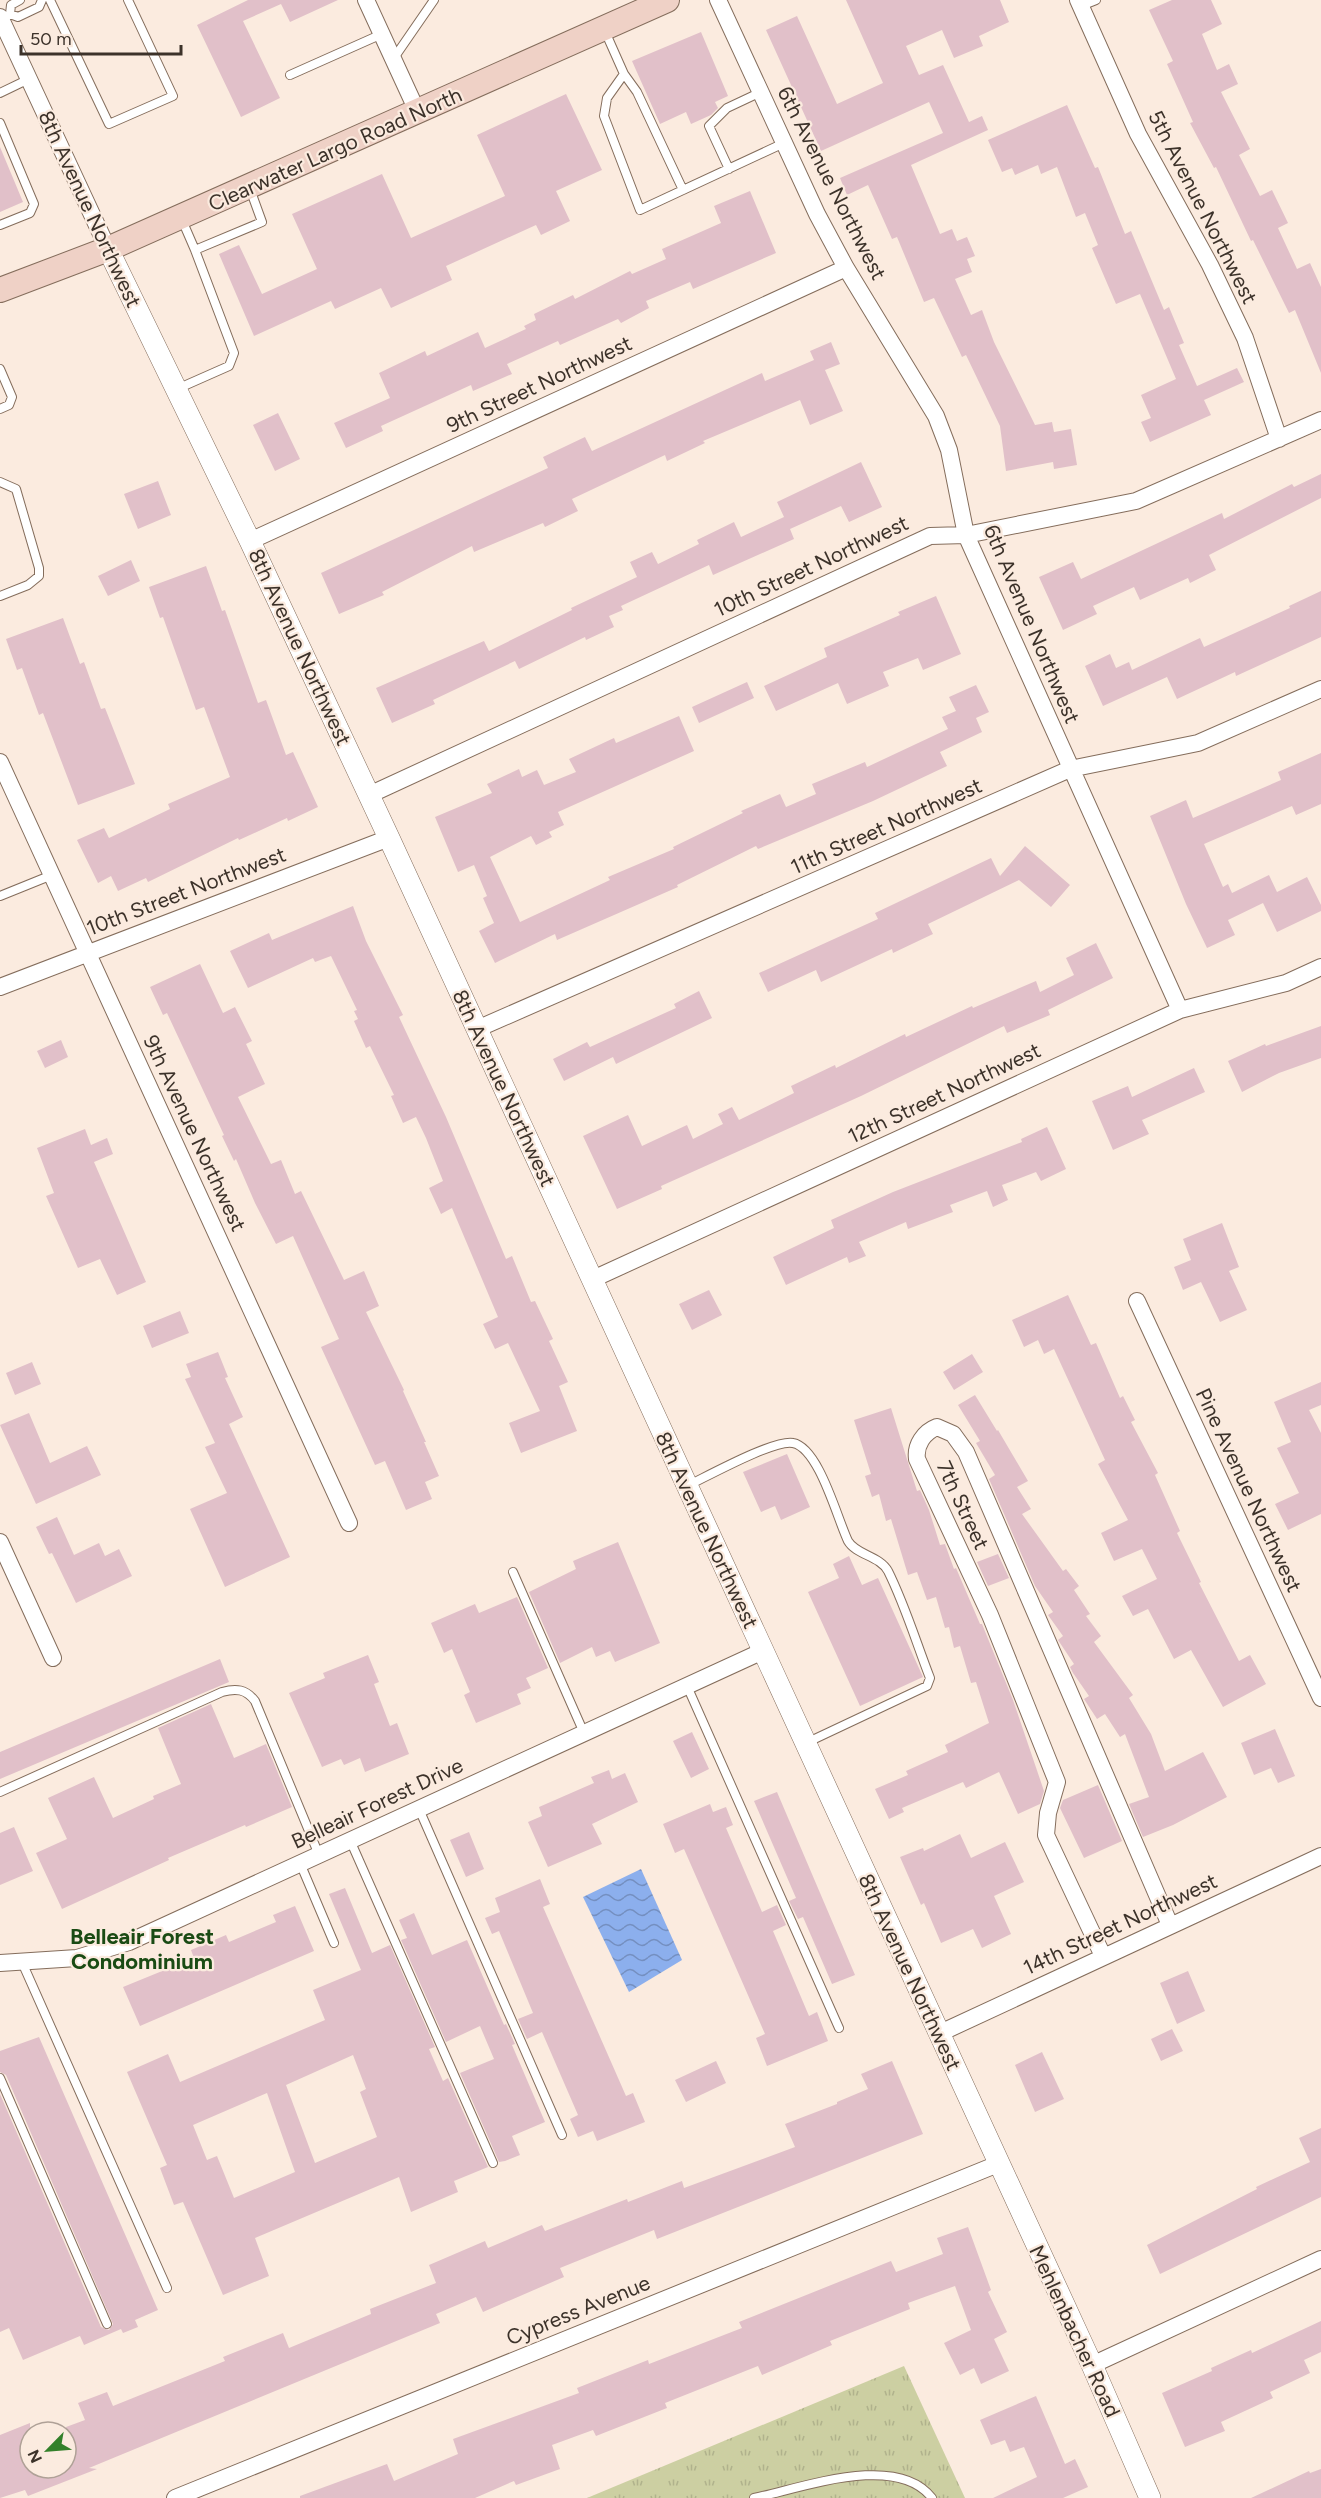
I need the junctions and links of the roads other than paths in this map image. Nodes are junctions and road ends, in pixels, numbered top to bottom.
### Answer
1 (20, 0) edge
2 (42, 0) edge
3 (50, 0) edge
4 (128, 0) edge
5 (366, 0) edge
6 (434, 0) edge
7 (667, 0) edge
8 (718, 0) edge
9 (1085, 2) edge
10 (4, 16) edge
11 (604, 28) junction
12 (383, 34) junction
13 (394, 58) junction
14 (624, 74) junction
15 (290, 75) dead end
16 (29, 79) junction
17 (0, 93) edge
18 (761, 93) junction
19 (418, 113) junction
20 (0, 123) edge
21 (784, 143) junction
22 (729, 169) junction
23 (249, 187) junction
24 (683, 190) junction
25 (181, 217) junction
26 (0, 225) edge
27 (108, 249) junction
28 (195, 250) junction
29 (846, 268) junction
30 (0, 290) edge
31 (0, 369) edge
32 (176, 389) junction
33 (0, 409) edge
34 (1321, 420) edge
35 (1279, 439) junction
36 (0, 482) edge
37 (966, 535) junction
38 (250, 542) junction
39 (0, 596) edge
40 (1321, 689) edge
41 (0, 762) edge
42 (1070, 769) junction
43 (5, 786) edge
44 (369, 795) junction
45 (389, 838) junction
46 (52, 875) junction
47 (0, 896) edge
48 (87, 953) junction
49 (1321, 968) edge
50 (0, 987) edge
51 (1180, 1010) junction
52 (477, 1029) junction
53 (593, 1279) junction
54 (1137, 1301) dead end
55 (687, 1486) junction
56 (349, 1524) dead end
57 (0, 1542) edge
58 (513, 1572) dead end
59 (763, 1651) junction
60 (53, 1658) dead end
61 (687, 1686) junction
62 (1321, 1698) edge
63 (584, 1733) junction
64 (805, 1743) junction
65 (0, 1792) edge
66 (419, 1809) junction
67 (350, 1840) junction
68 (319, 1855) junction
69 (1321, 1856) edge
70 (300, 1863) junction
71 (1170, 1925) junction
72 (334, 1943) dead end
73 (1103, 1956) junction
74 (21, 1960) junction
75 (0, 1963) edge
76 (839, 2028) dead end
77 (938, 2034) junction
78 (0, 2078) edge
79 (562, 2135) dead end
80 (493, 2163) dead end
81 (998, 2164) junction
82 (1321, 2259) edge
83 (167, 2288) dead end
84 (107, 2324) dead end
85 (1092, 2365) junction
86 (176, 2498) edge
87 (754, 2498) edge
88 (932, 2498) edge
89 (1150, 2498) edge

1 - 10 lane
2 - 10 lane
3 - 4 lane
5 - 12 street
6 - 13 lane
7 - 11 main road, Clearwater Largo Road North
8 - 18 street, 6th Avenue Northwest
9 - 35 street, 5th Avenue Northwest
10 - 16 street, 8th Avenue Northwest
11 - 14 lane
11 - 19 main road, Clearwater Largo Road North
12 - 13 street
12 - 15 lane
13 - 19 street
14 - 24 lane
14 - 24 lane
16 - 17 lane
16 - 27 street, 8th Avenue Northwest
18 - 21 street, 6th Avenue Northwest
18 - 22 lane
19 - 23 main road, Clearwater Largo Road North
20 - 26 lane
21 - 22 lane
21 - 29 street, 6th Avenue Northwest
22 - 24 lane
23 - 25 main road, Clearwater Largo Road North
23 - 28 lane
25 - 27 main road, Clearwater Largo Road North
25 - 28 lane
27 - 30 main road, Clearwater Largo Road North
27 - 32 street, 8th Avenue Northwest
28 - 32 lane
29 - 37 street, 6th Avenue Northwest
29 - 38 street, 9th Street Northwest
31 - 33 lane
32 - 38 street, 8th Avenue Northwest
34 - 35 street, 10th Street Northwest
35 - 37 street, 10th Street Northwest
36 - 39 lane
37 - 42 street, 6th Avenue Northwest
37 - 44 street, 10th Street Northwest
38 - 44 street, 8th Avenue Northwest
40 - 42 street, 11th Street Northwest
41 - 43 street, 9th Avenue Northwest
42 - 51 street, 6th Avenue Northwest
42 - 52 street, 11th Street Northwest
43 - 46 street, 9th Avenue Northwest
44 - 45 street, 8th Avenue Northwest
45 - 48 street, 10th Street Northwest
45 - 52 street, 8th Avenue Northwest
46 - 47 lane
46 - 48 street, 9th Avenue Northwest
48 - 50 street, 10th Street Northwest
48 - 56 street, 9th Avenue Northwest
49 - 51 street, 12th Street Northwest
51 - 53 street, 12th Street Northwest
52 - 53 street, 8th Avenue Northwest
53 - 55 street, 8th Avenue Northwest
54 - 62 street, Pine Avenue Northwest
55 - 59 street, 8th Avenue Northwest
55 - 64 lane
57 - 60 street
58 - 63 lane
59 - 61 street, Belleair Forest Drive
59 - 64 street, 8th Avenue Northwest
61 - 63 street, Belleair Forest Drive
61 - 76 lane
63 - 66 street, Belleair Forest Drive
64 - 77 street, 8th Avenue Northwest
65 - 68 lane
66 - 67 street, Belleair Forest Drive
66 - 79 lane
67 - 68 street, Belleair Forest Drive
67 - 80 lane
68 - 70 street, Belleair Forest Drive
69 - 71 street, 14th Street Northwest
70 - 72 lane
70 - 74 street, Belleair Forest Drive
71 - 73 street, 14th Street Northwest
71 - 73 street, 7th Street
73 - 77 street, 14th Street Northwest
74 - 75 street, Belleair Forest Drive
74 - 83 lane
77 - 81 street, 8th Avenue Northwest
78 - 84 lane
81 - 85 street, Mehlenbacher Road
81 - 86 street, Cypress Avenue
82 - 85 street
85 - 89 street, Mehlenbacher Road
87 - 88 lane

